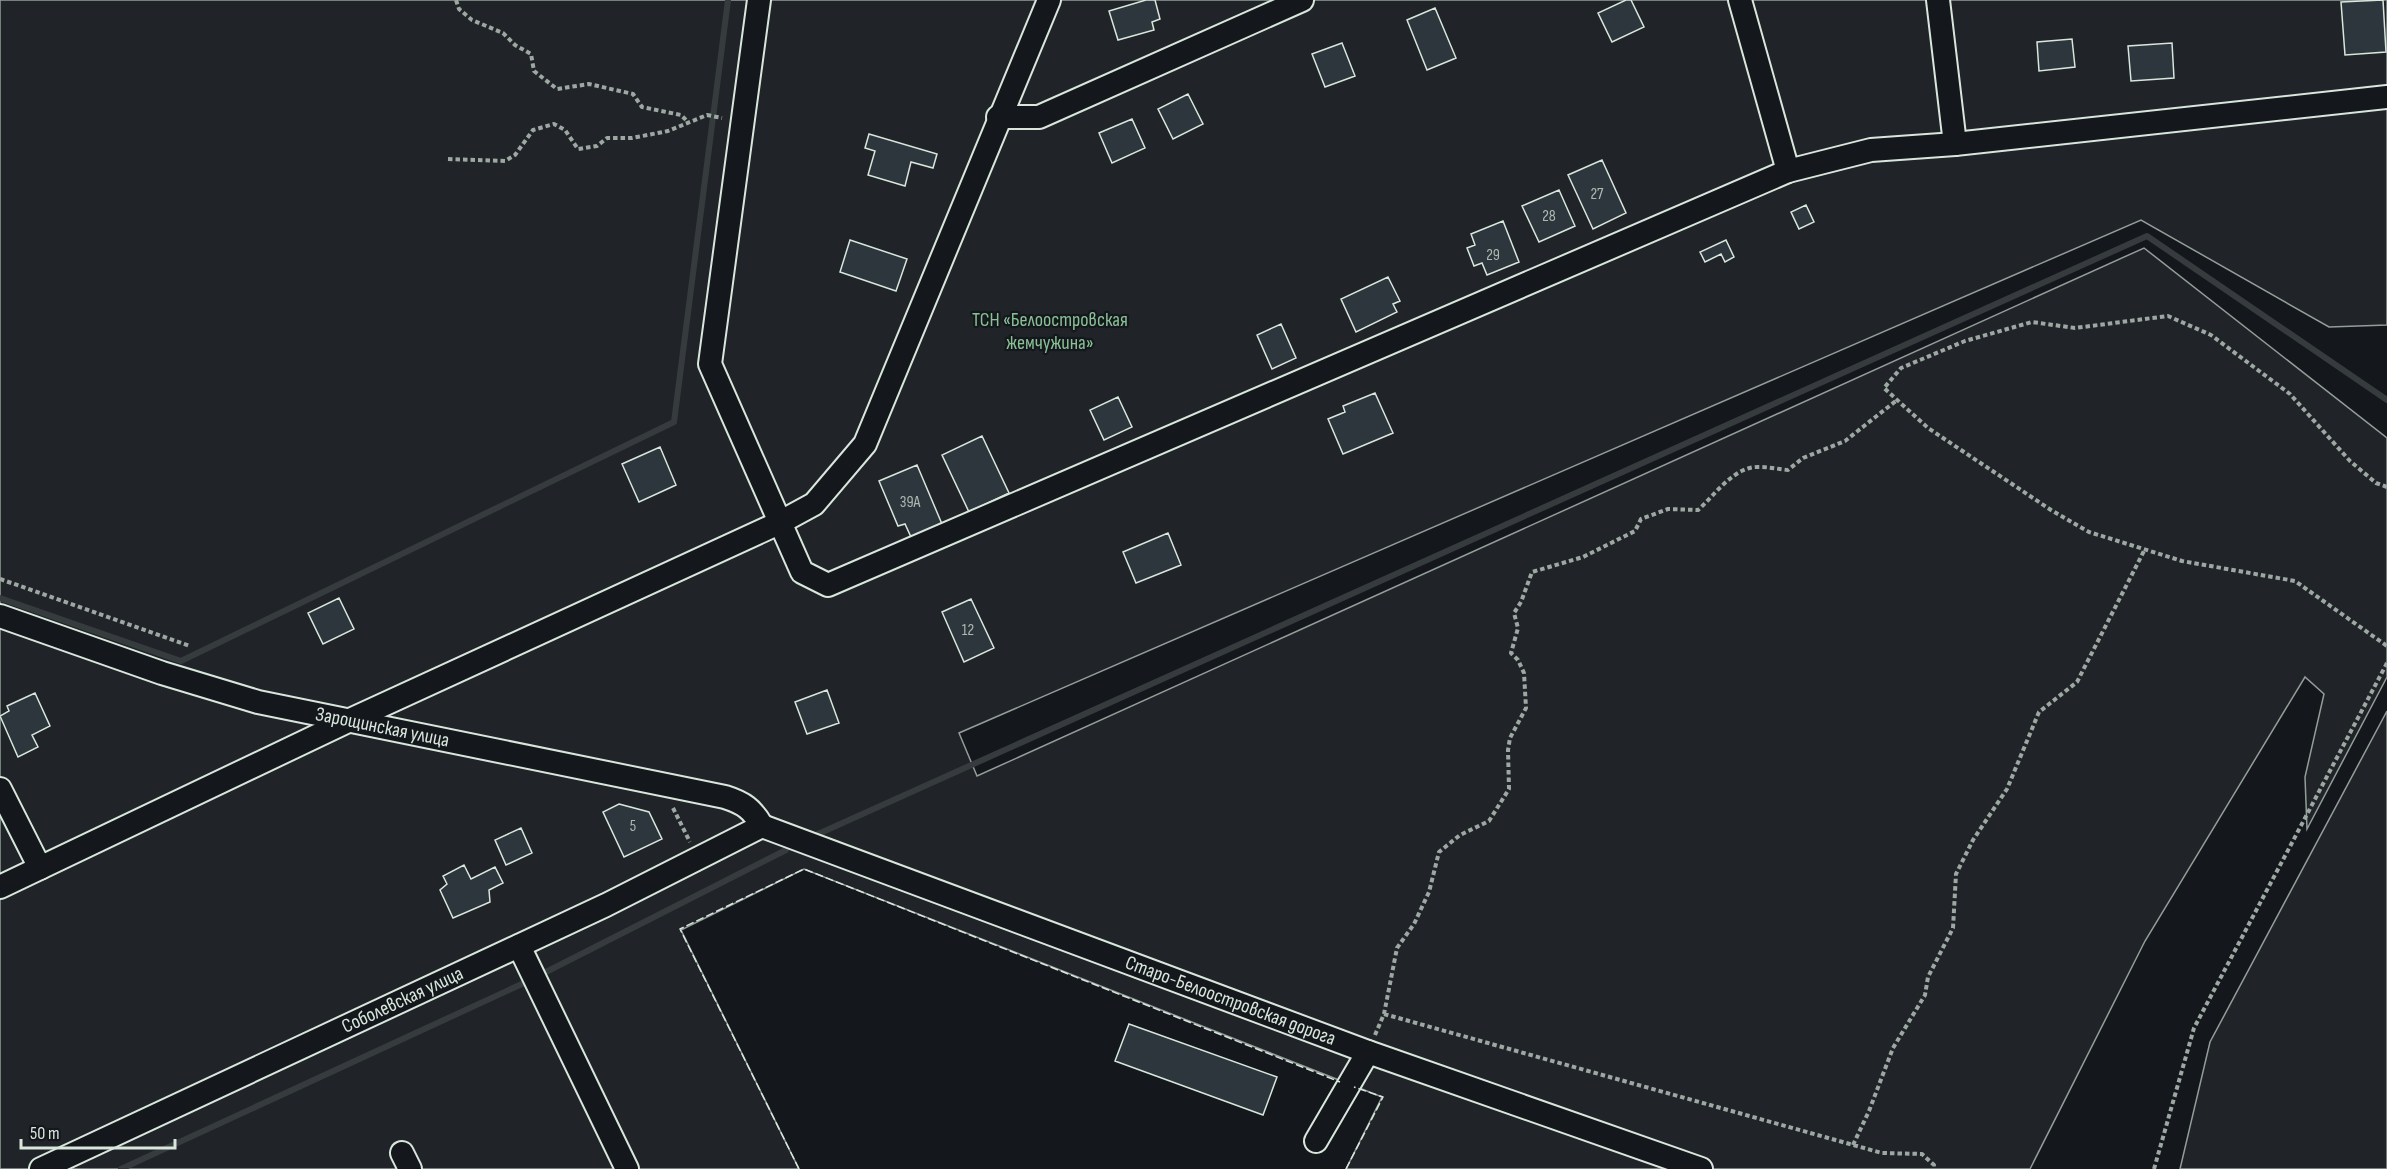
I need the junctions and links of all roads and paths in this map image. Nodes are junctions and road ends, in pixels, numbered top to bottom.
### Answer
1 (456, 0) edge
2 (759, 0) edge
3 (1048, 0) edge
4 (1302, 0) edge
5 (1740, 0) edge
6 (1938, 0) edge
7 (2387, 97) edge
8 (720, 117) dead end
9 (998, 117) junction
10 (688, 121) junction
11 (1955, 144) junction
12 (448, 159) dead end
13 (1788, 171) junction
14 (1897, 400) junction
15 (2387, 488) edge
16 (779, 523) junction
17 (2145, 549) junction
18 (0, 579) edge
19 (0, 616) edge
20 (190, 646) dead end
21 (2387, 646) edge
22 (2387, 663) edge
23 (348, 721) junction
24 (0, 789) edge
25 (670, 803) dead end
26 (762, 826) junction
27 (698, 858) junction
28 (40, 868) junction
29 (0, 887) edge
30 (519, 946) junction
31 (1384, 1014) junction
32 (1368, 1052) junction
33 (1316, 1141) dead end
34 (1853, 1145) junction
35 (1652, 1161) edge
36 (41, 1169) edge
37 (627, 1169) edge
38 (1701, 1169) edge
39 (1933, 1169) edge
40 (2154, 1169) edge

1 - 10 path
2 - 16 street
3 - 9 street
4 - 9 street
5 - 13 street
6 - 11 street
7 - 11 street
8 - 10 path
9 - 16 street
10 - 12 path
11 - 13 street
13 - 16 street
14 - 15 path
14 - 17 path
14 - 31 path
16 - 23 street
17 - 21 path
17 - 34 path
18 - 20 path
19 - 23 street, Зарощинская улица
22 - 40 path
23 - 26 street, Зарощинская улица
23 - 28 street
24 - 28 street
25 - 27 path
26 - 27 street, Соболевская улица
26 - 32 street, Старо-Белоостровская дорога
27 - 30 street, Соболевская улица
28 - 29 street
30 - 36 street, Соболевская улица
30 - 37 street
31 - 32 path
31 - 34 path
32 - 33 street
32 - 35 street, Старо-Белоостровская дорога
34 - 39 path
35 - 38 street, Старо-Белоостровская дорога

